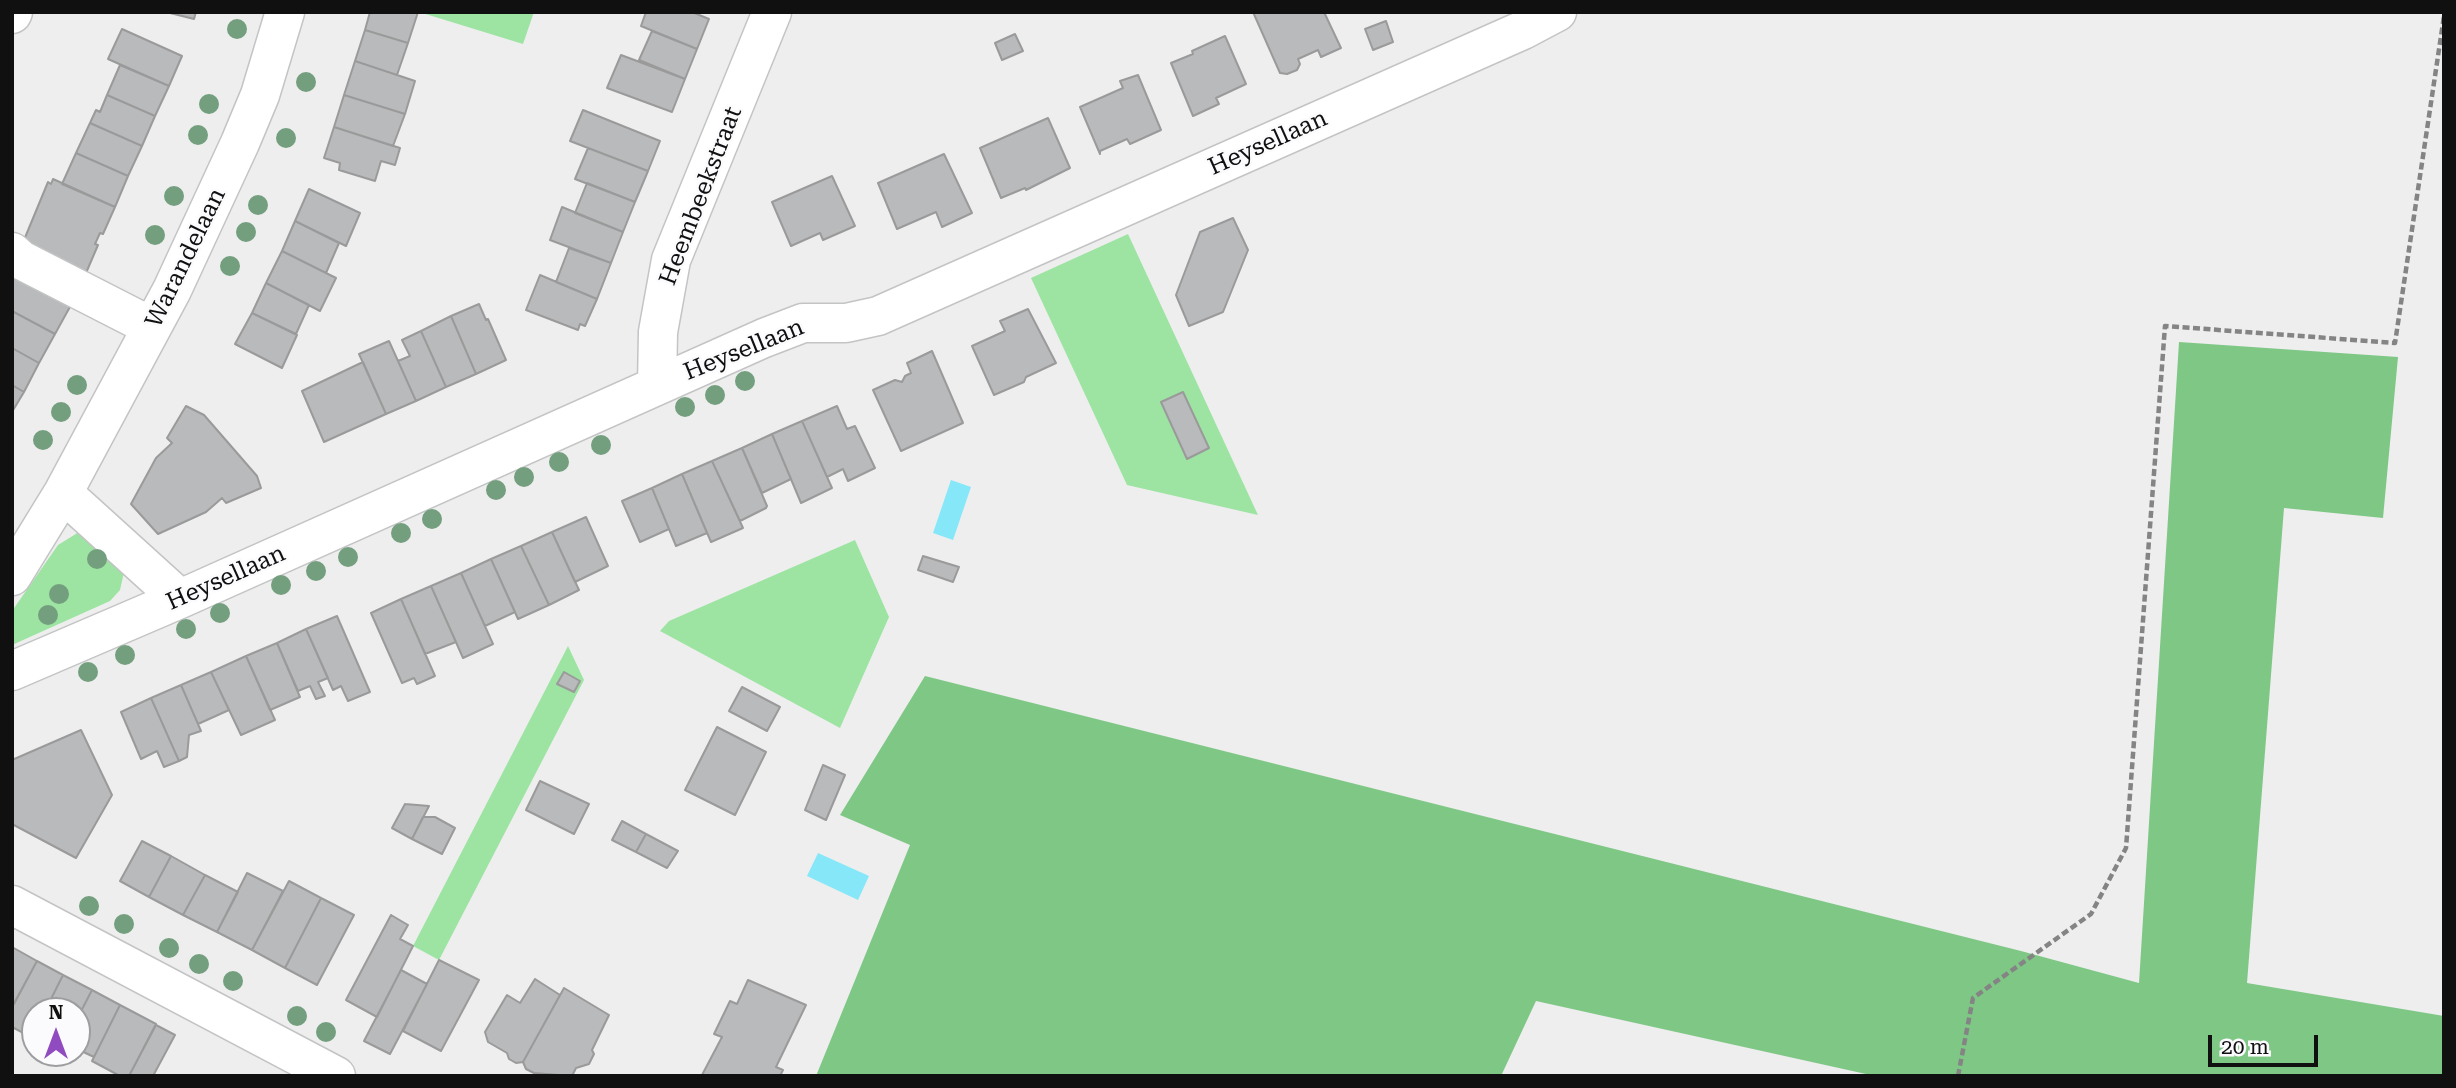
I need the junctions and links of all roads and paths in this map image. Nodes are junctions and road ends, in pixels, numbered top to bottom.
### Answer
1 (285, 12) edge
2 (772, 12) edge
3 (1556, 12) edge
4 (2444, 16) edge
5 (12, 252) edge
6 (152, 327) junction
7 (657, 385) junction
8 (63, 493) junction
9 (12, 576) edge
10 (180, 600) junction
11 (12, 671) edge
12 (12, 905) edge
13 (336, 1076) edge
14 (1958, 1076) edge

1 - 6 street, Warandelaan
2 - 7 street, Heembeekstraat
3 - 7 street, Heysellaan
4 - 14 path
5 - 6 street
6 - 8 street, Warandelaan
7 - 10 street, Heysellaan
8 - 9 street, Warandelaan
8 - 10 street
10 - 11 street, Heysellaan
12 - 13 street

